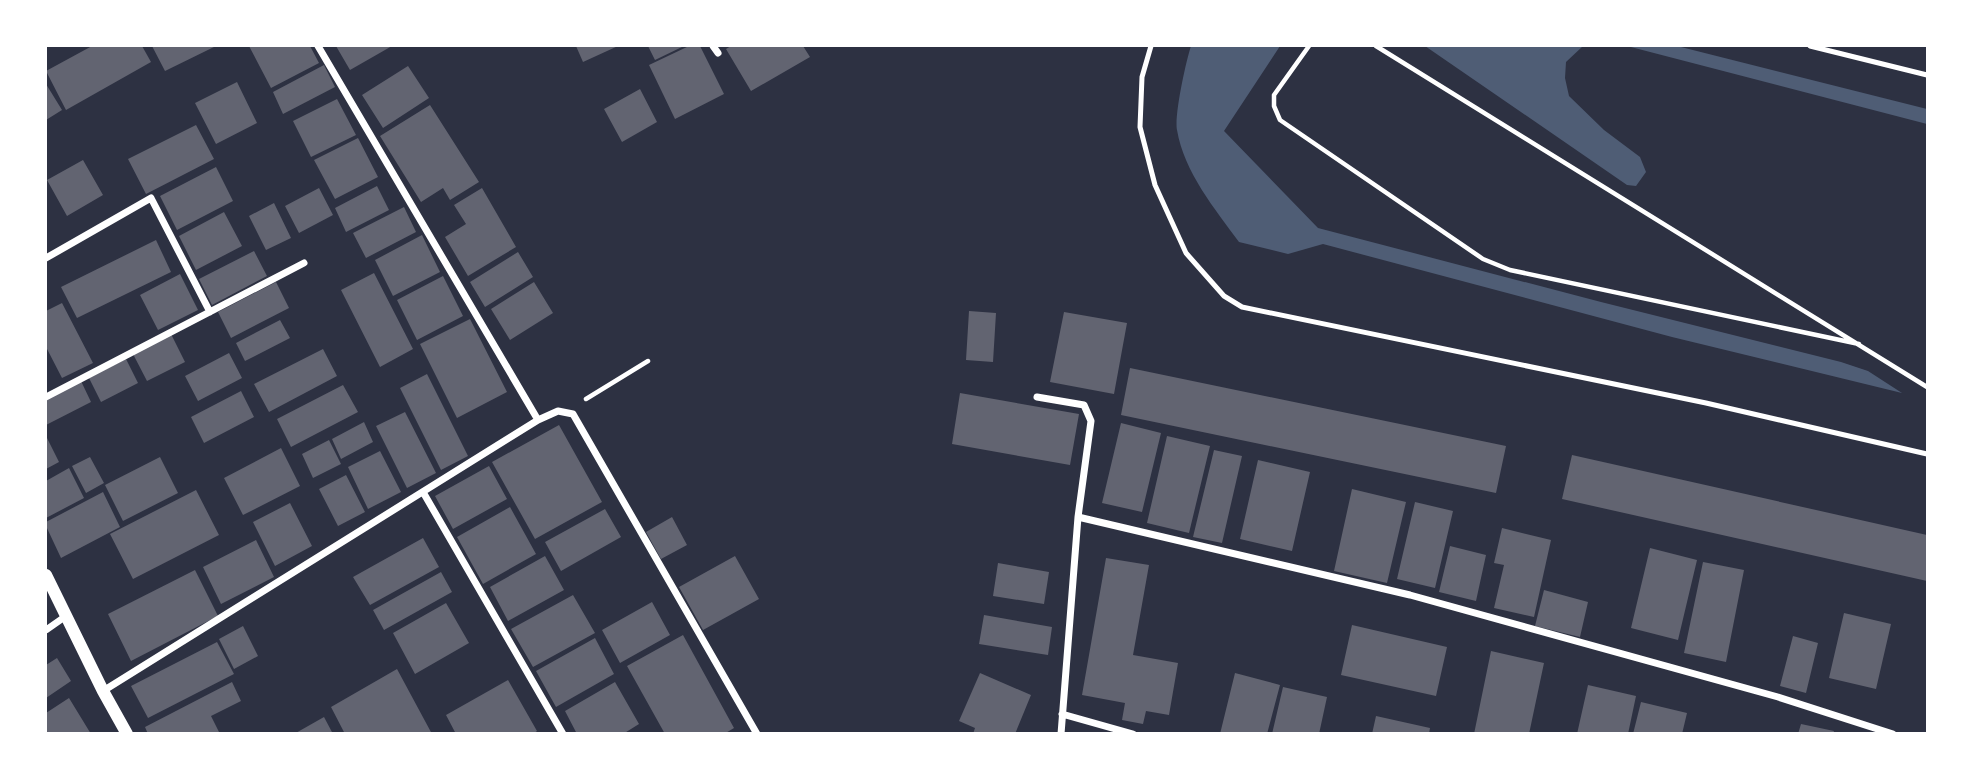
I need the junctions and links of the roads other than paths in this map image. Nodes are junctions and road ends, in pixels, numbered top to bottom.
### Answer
1 (318, 46) edge
2 (1151, 46) edge
3 (1810, 46) edge
4 (1927, 75) edge
5 (46, 258) edge
6 (304, 263) dead end
7 (210, 312) junction
8 (46, 397) edge
9 (1037, 397) dead end
10 (538, 420) junction
11 (1927, 454) edge
12 (423, 492) junction
13 (1078, 517) junction
14 (46, 575) edge
15 (65, 616) junction
16 (46, 631) edge
17 (103, 691) junction
18 (1062, 714) junction
19 (127, 733) edge
20 (563, 733) edge
21 (757, 733) edge
22 (1061, 733) edge
23 (1133, 733) edge
24 (1893, 733) edge

1 - 10 street
2 - 11 lane
3 - 4 lane
5 - 7 street
6 - 7 street
7 - 8 street
9 - 13 street
10 - 12 street
10 - 21 street
12 - 17 street
12 - 20 street
13 - 18 street
13 - 24 street
14 - 15 street
15 - 16 street
15 - 17 street
17 - 19 street
18 - 22 street
18 - 23 street

